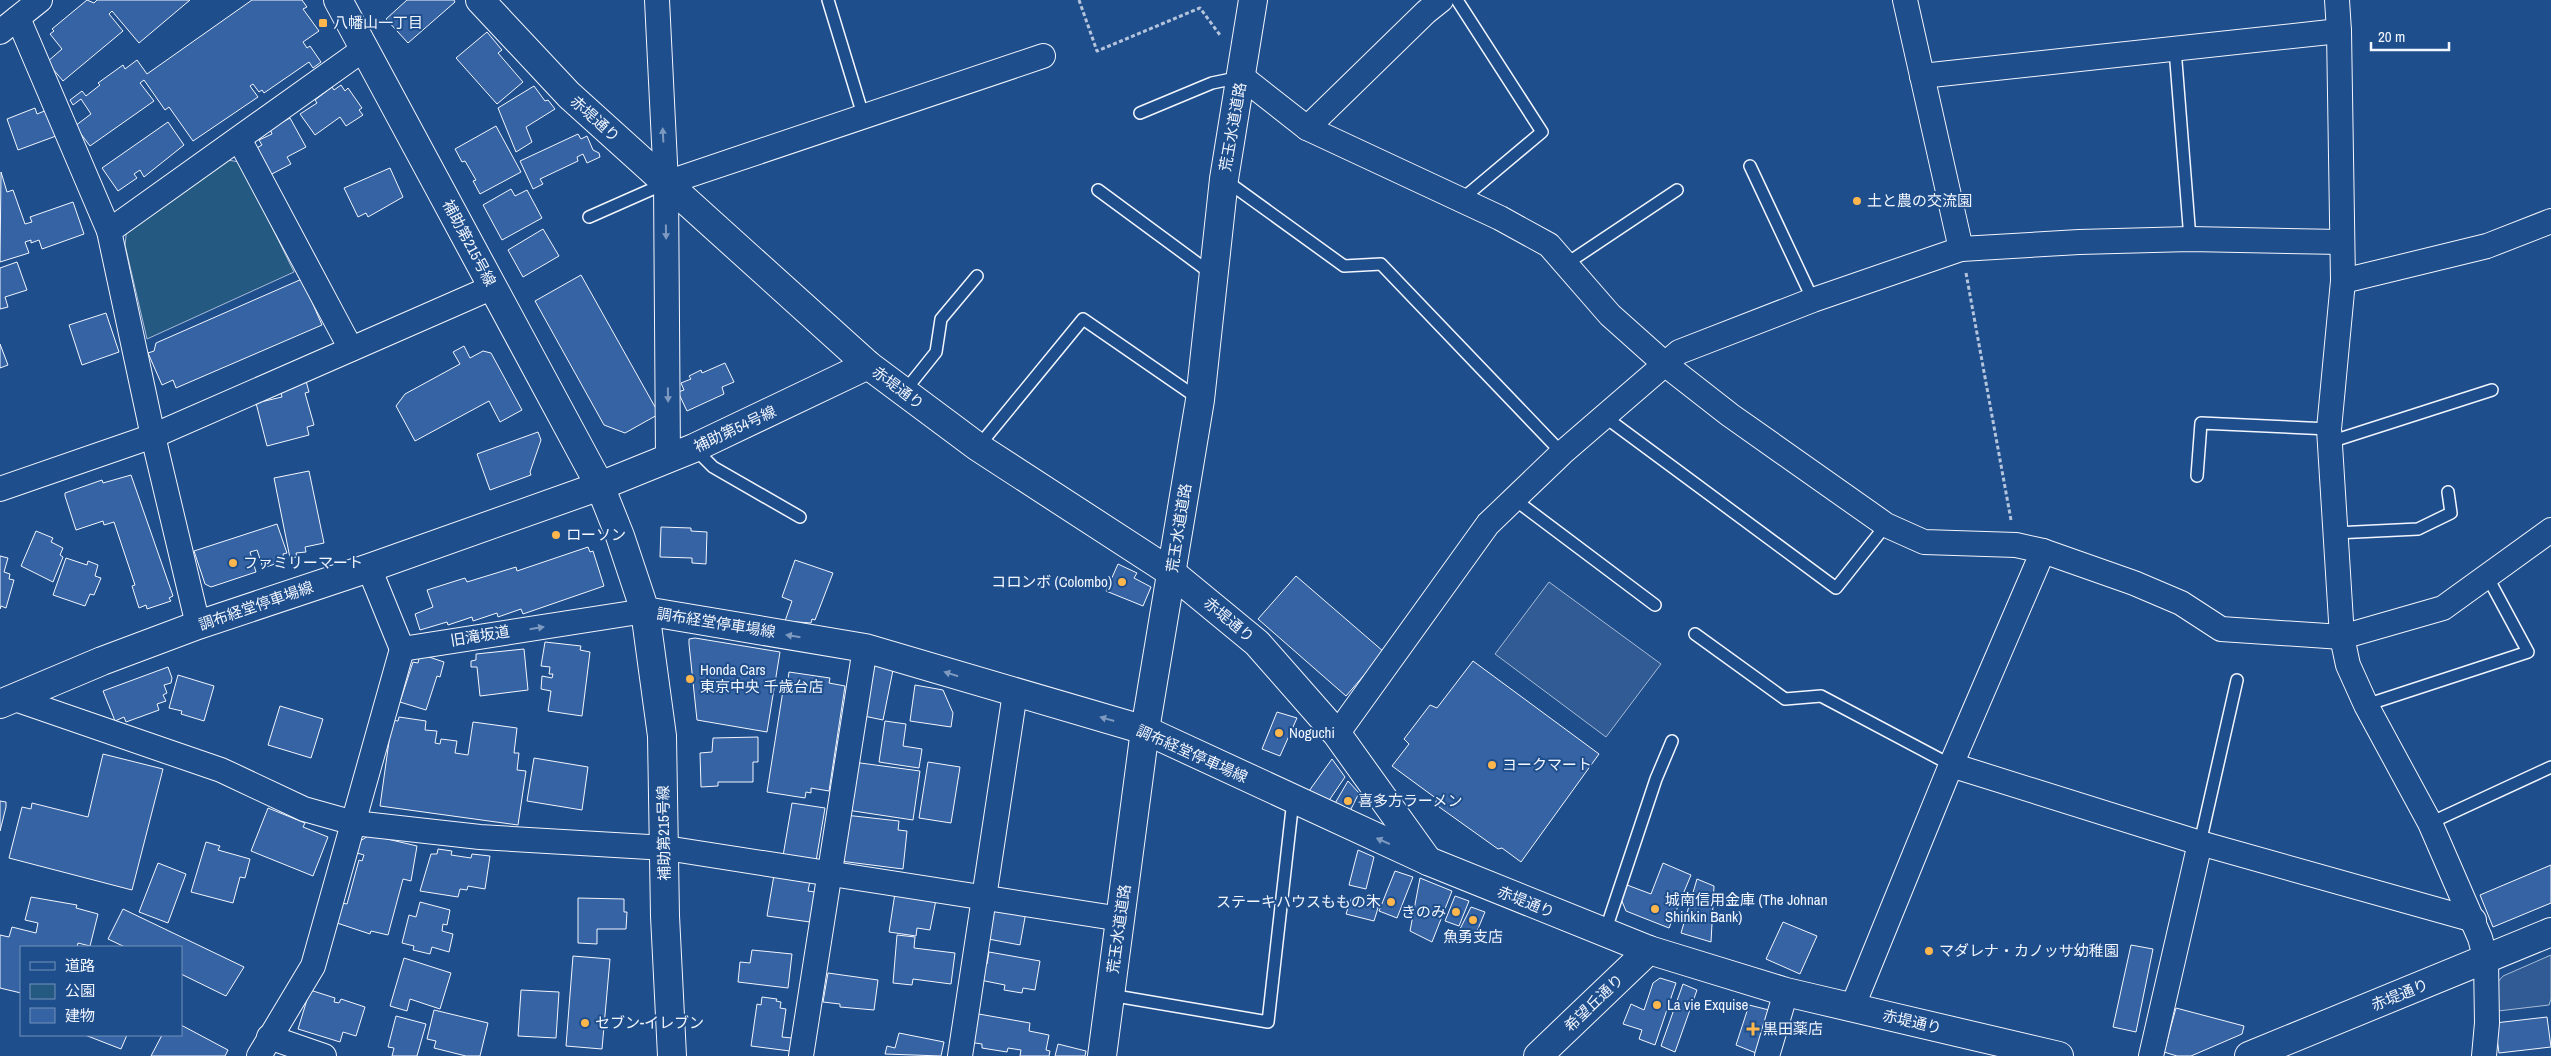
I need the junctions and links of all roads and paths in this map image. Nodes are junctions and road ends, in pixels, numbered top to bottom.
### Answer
1 (40, 0) edge
2 (338, 0) edge
3 (480, 0) edge
4 (657, 0) edge
5 (828, 0) edge
6 (1079, 0) edge
7 (1253, 0) edge
8 (1441, 0) edge
9 (1457, 0) edge
10 (1905, 0) edge
11 (2336, 0) edge
12 (18, 18) junction
13 (2339, 31) junction
14 (0, 32) edge
15 (364, 49) junction
16 (2175, 49) junction
17 (1043, 56) dead end
18 (1242, 72) junction
19 (1922, 76) junction
20 (1140, 113) dead end
21 (863, 115) junction
22 (1307, 128) junction
23 (239, 139) junction
24 (1750, 166) dead end
25 (1224, 180) junction
26 (666, 183) junction
27 (1098, 190) dead end
28 (1677, 190) dead end
29 (1461, 200) junction
30 (589, 217) dead end
31 (2551, 222) edge
32 (109, 231) junction
33 (2190, 239) junction
34 (2342, 242) junction
35 (1961, 249) junction
36 (1566, 264) junction
37 (1214, 275) junction
38 (977, 276) dead end
39 (2343, 281) junction
40 (493, 287) junction
41 (1813, 300) junction
42 (351, 349) junction
43 (868, 365) junction
44 (1666, 365) junction
45 (2492, 390) dead end
46 (903, 392) junction
47 (1200, 400) junction
48 (1605, 417) junction
49 (153, 436) junction
50 (2329, 436) junction
51 (978, 447) junction
52 (694, 448) junction
53 (1562, 454) junction
54 (668, 459) junction
55 (2197, 476) dead end
56 (600, 486) junction
57 (0, 488) edge
58 (2448, 492) dead end
59 (1514, 499) junction
60 (800, 517) dead end
61 (1886, 525) junction
62 (2551, 530) edge
63 (2335, 533) junction
64 (2016, 545) junction
65 (2043, 551) junction
66 (369, 568) junction
67 (1172, 573) junction
68 (2488, 576) junction
69 (1654, 605) dead end
70 (645, 611) junction
71 (198, 625) junction
72 (1695, 634) dead end
73 (2342, 637) junction
74 (865, 648) junction
75 (402, 649) junction
76 (2237, 680) dead end
77 (1015, 693) junction
78 (6, 702) edge
79 (2366, 705) junction
80 (1145, 730) junction
81 (1337, 734) junction
82 (1672, 741) dead end
83 (1951, 765) junction
84 (2551, 767) edge
85 (1293, 800) junction
86 (354, 822) junction
87 (2430, 823) junction
88 (2200, 843) junction
89 (666, 848) junction
90 (1428, 861) junction
91 (830, 872) junction
92 (984, 897) junction
93 (1121, 918) junction
94 (2474, 920) junction
95 (2551, 932) edge
96 (1604, 934) junction
97 (1649, 950) junction
98 (2486, 960) junction
99 (1786, 992) junction
100 (1110, 995) junction
101 (1852, 1008) junction
102 (264, 1046) edge
103 (324, 1056) edge
104 (672, 1056) edge
105 (801, 1056) edge
106 (960, 1056) edge
107 (1102, 1056) edge
108 (1538, 1056) edge
109 (1767, 1056) edge
110 (2059, 1056) edge
111 (2151, 1056) edge
112 (2249, 1056) edge
113 (2484, 1056) edge

1 - 12 street
2 - 15 main road, 補助第215号線
3 - 26 main road, 赤堤通り
26 -> 4 street
5 - 21 lane
6 - 18 path
7 - 18 main road, 荒玉水道道路
8 - 22 street
9 - 29 lane
10 - 19 street
11 - 13 street
12 - 14 street
12 - 32 street
13 - 16 street
13 - 34 street
15 - 23 street
15 - 40 main road, 補助第215号線
16 - 19 street
16 - 33 lane
17 - 21 street
18 - 20 lane
18 - 22 street
18 - 25 main road, 荒玉水道道路
19 - 35 street
21 - 26 street
22 - 29 street
23 - 32 street
23 - 42 street
24 - 41 lane
25 - 37 main road, 荒玉水道道路
25 - 53 lane
26 - 30 lane
26 - 43 main road, 赤堤通り
26 -> 54 street
27 - 37 lane
28 - 36 lane
29 - 36 street
31 - 39 street
32 - 49 street
33 - 34 street
33 - 35 street
34 - 39 street
35 - 41 street
35 - 64 path
36 - 44 street
37 - 47 main road, 荒玉水道道路
38 - 46 lane
39 - 50 street
40 - 42 street
40 - 56 main road, 補助第215号線
41 - 44 street
42 - 49 street
43 - 46 main road, 赤堤通り
43 - 52 main road, 補助第54号線
44 - 48 street
44 - 61 street
45 - 50 lane
46 - 51 main road, 赤堤通り
47 - 51 lane
47 - 67 main road, 荒玉水道道路
48 - 53 street
48 - 61 lane
49 - 57 street
49 - 71 street
50 - 55 lane
50 - 63 street
51 - 67 main road, 赤堤通り
52 - 54 main road, 補助第54号線
52 - 60 lane
53 - 59 street
54 - 56 main road, 補助第54号線
56 - 66 main road, 調布経堂停車場線
56 - 70 main road, 調布経堂停車場線
58 - 63 lane
59 - 69 lane
59 - 81 street
61 - 64 street
62 - 68 street
63 - 73 street
64 - 65 street
65 - 73 street
65 - 83 street
66 - 71 main road, 調布経堂停車場線
66 - 75 street
67 - 80 main road, 荒玉水道道路
67 - 81 main road, 赤堤通り
68 - 73 street
68 - 79 lane
74 -> 70 main road, 調布経堂停車場線
75 -> 70 street, 旧滝坂道
70 - 89 main road, 補助第215号線
71 - 78 main road, 調布経堂停車場線
72 - 83 lane
73 - 79 street
77 -> 74 main road, 調布経堂停車場線
74 - 91 street
75 - 86 street
76 - 88 lane
80 -> 77 main road, 調布経堂停車場線
77 - 92 street
78 - 86 street
79 - 87 street
80 - 85 main road, 調布経堂停車場線
80 - 93 main road, 荒玉水道道路
81 - 90 main road, 赤堤通り
82 - 96 lane
83 - 88 street
83 - 101 street
84 - 87 lane
90 -> 85 main road, 調布経堂停車場線
85 - 100 lane
86 - 89 street
86 - 102 street
87 - 94 street
88 - 94 street
88 - 111 street
89 - 91 street
89 - 104 main road, 補助第215号線
90 - 96 main road, 赤堤通り
91 - 92 street
91 - 105 street
92 - 93 street
92 - 106 street
93 - 100 main road, 荒玉水道道路
94 - 98 street
95 - 98 main road, 赤堤通り
96 - 97 main road, 赤堤通り
97 - 99 main road, 赤堤通り
97 - 108 main road, 希望丘通り
98 - 112 main road, 赤堤通り
98 - 113 street
99 - 101 main road, 赤堤通り
99 - 109 street
100 - 107 main road, 荒玉水道道路
101 - 110 main road, 赤堤通り
102 - 103 street

